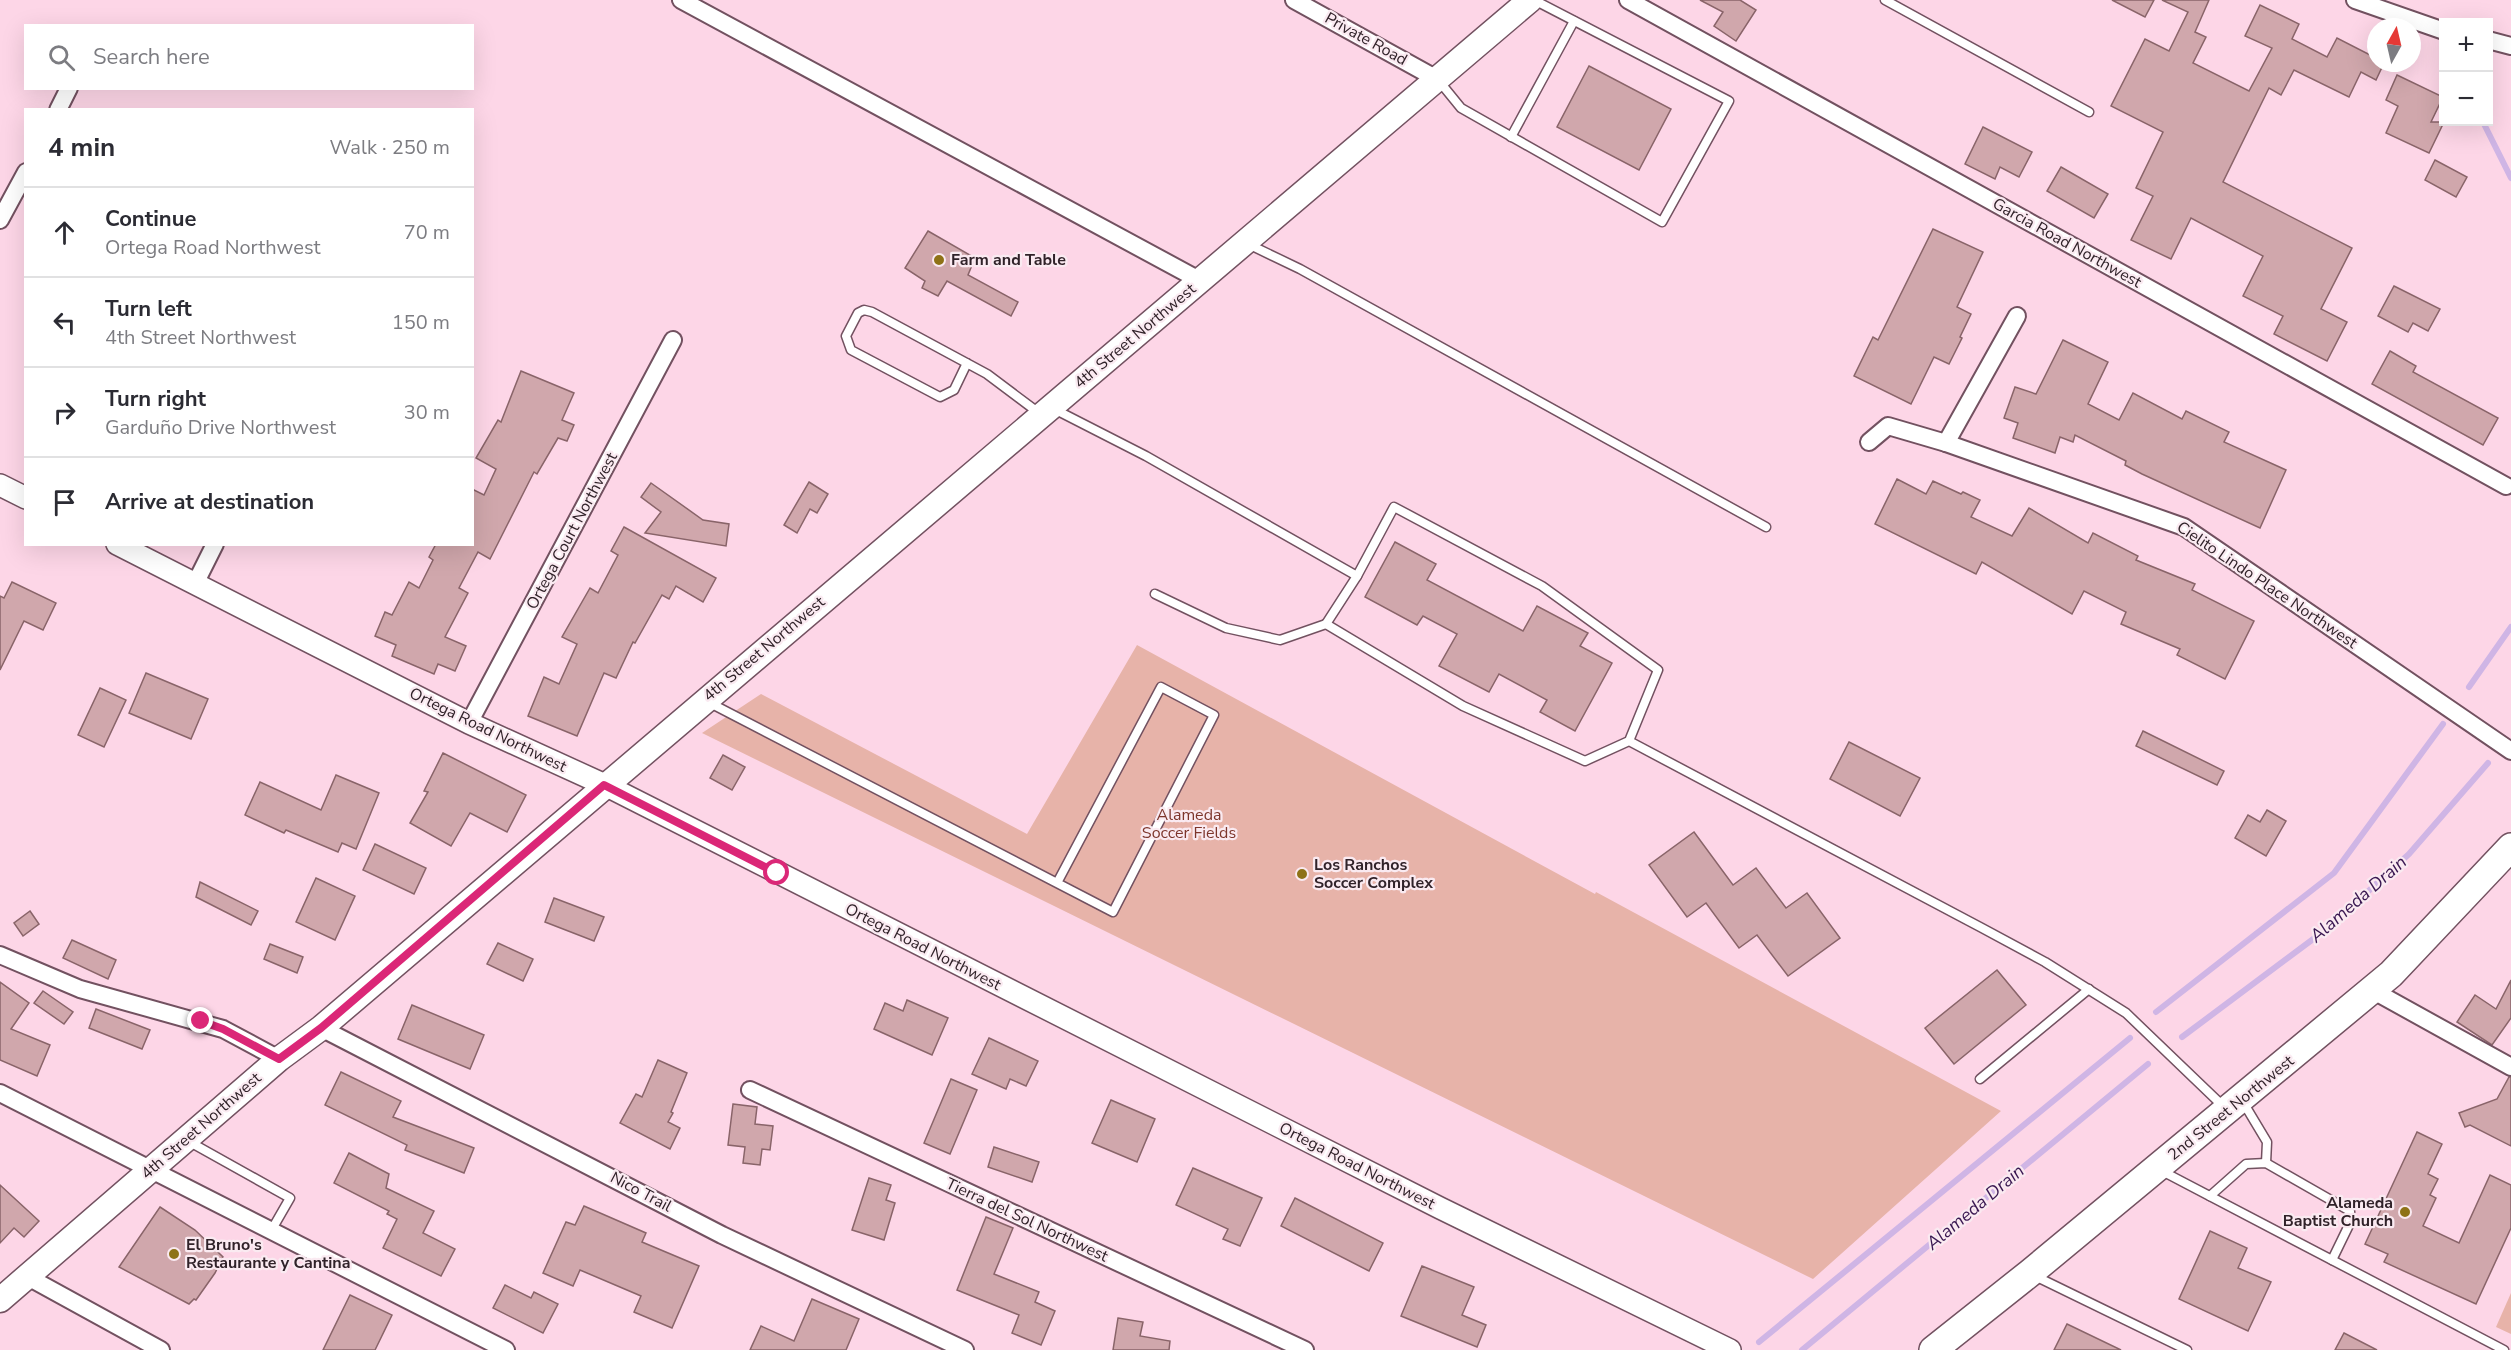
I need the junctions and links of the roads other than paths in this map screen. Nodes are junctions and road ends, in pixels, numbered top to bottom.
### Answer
1 (681, 0) edge
2 (1294, 0) edge
3 (1530, 0) edge
4 (1534, 0) edge
5 (1628, 0) edge
6 (1885, 0) edge
7 (2355, 0) edge
8 (1574, 21) junction
9 (2439, 28) edge
10 (1437, 79) junction
11 (68, 90) edge
12 (59, 108) edge
13 (2088, 112) dead end
14 (1511, 137) junction
15 (24, 176) edge
16 (0, 220) edge
17 (1245, 243) junction
18 (1201, 280) junction
19 (2017, 316) dead end
20 (673, 340) dead end
21 (967, 363) junction
22 (1046, 411) junction
23 (1869, 442) dead end
24 (1946, 442) junction
25 (0, 485) edge
26 (2506, 486) dead end
27 (24, 497) edge
28 (1766, 527) dead end
29 (121, 546) edge
30 (214, 546) edge
31 (1357, 576) junction
32 (195, 584) junction
33 (1155, 594) dead end
34 (1326, 624) junction
35 (704, 700) junction
36 (469, 723) junction
37 (1629, 741) junction
38 (2511, 751) edge
39 (604, 785) junction
40 (2511, 847) edge
41 (1057, 882) junction
42 (0, 955) edge
43 (2089, 989) junction
44 (2372, 990) junction
45 (321, 1028) junction
46 (279, 1059) junction
47 (2511, 1067) edge
48 (1980, 1079) dead end
49 (750, 1090) dead end
50 (0, 1093) edge
51 (2234, 1105) junction
52 (185, 1140) junction
53 (2266, 1163) junction
54 (2157, 1169) junction
55 (150, 1170) junction
56 (2210, 1196) junction
57 (271, 1231) junction
58 (2332, 1260) junction
59 (2030, 1273) junction
60 (28, 1277) junction
61 (0, 1300) edge
62 (161, 1350) edge
63 (506, 1350) edge
64 (965, 1350) edge
65 (1305, 1350) edge
66 (1730, 1350) edge
67 (1933, 1350) edge
68 (2187, 1350) edge
69 (2504, 1350) edge

1 - 18 street
2 - 10 street, Private Road
3 - 10 main road, 4th Street Northwest
4 - 8 lane
5 - 26 street, Garcia Road Northwest
6 - 13 lane
7 - 9 street
8 - 14 lane
8 - 14 lane
10 - 14 lane
10 - 17 main road, 4th Street Northwest
11 - 12 street
15 - 16 street
17 - 18 main road, 4th Street Northwest
17 - 28 lane
18 - 22 main road, 4th Street Northwest
19 - 24 street
20 - 36 street, Ortega Court Northwest
21 - 21 lane
21 - 22 lane
22 - 31 lane
22 - 35 main road, 4th Street Northwest
23 - 24 street, Cielito Lindo Place Northwest
24 - 38 street, Cielito Lindo Place Northwest
25 - 27 street
29 - 32 street, Ortega Road Northwest
30 - 32 street
31 - 34 lane
31 - 37 lane
32 - 36 street, Ortega Road Northwest
33 - 34 lane
34 - 37 lane
35 - 39 main road, 4th Street Northwest
35 - 41 lane
36 - 39 street, Ortega Road Northwest
37 - 43 lane
39 - 45 main road, 4th Street Northwest
39 - 66 street, Ortega Road Northwest
40 - 44 main road, 2nd Street Northwest
41 - 41 lane
42 - 46 street
43 - 48 lane
43 - 51 lane
44 - 47 street
44 - 51 main road, 2nd Street Northwest
45 - 46 main road, 4th Street Northwest
45 - 64 street, Nico Trail
46 - 52 main road, 4th Street Northwest
49 - 65 street, Tierra del Sol Northwest
50 - 55 street
51 - 53 lane
51 - 54 main road, 2nd Street Northwest
52 - 55 main road, 4th Street Northwest
52 - 57 lane
53 - 56 lane
53 - 58 lane
54 - 56 lane
54 - 59 main road, 2nd Street Northwest
55 - 57 street
55 - 60 main road, 4th Street Northwest
56 - 58 lane
57 - 63 street
58 - 69 lane
59 - 67 main road, 2nd Street Northwest
59 - 68 lane
60 - 61 main road, 4th Street Northwest
60 - 62 street

